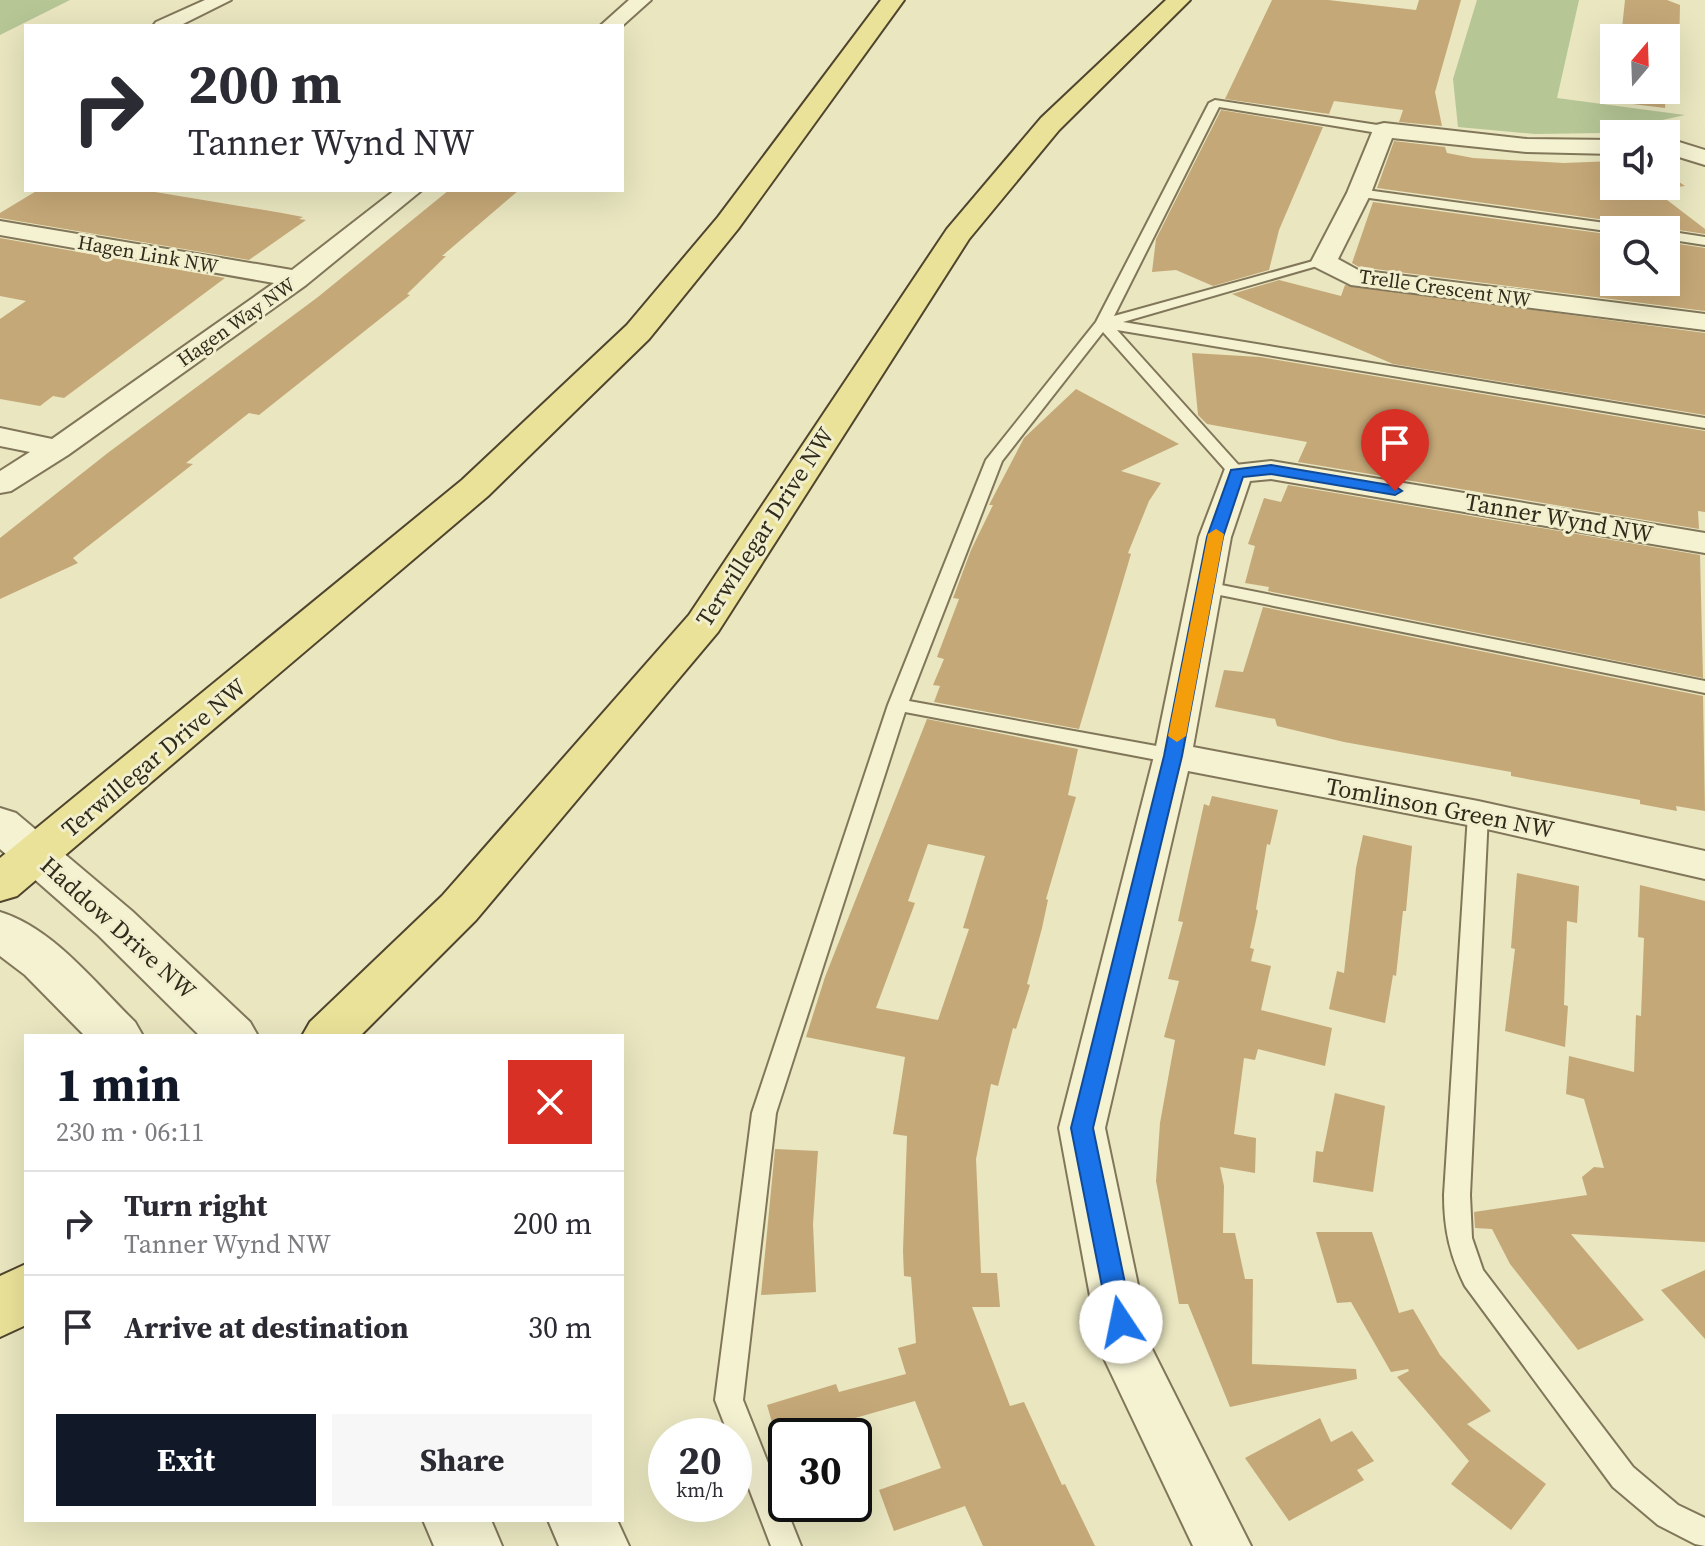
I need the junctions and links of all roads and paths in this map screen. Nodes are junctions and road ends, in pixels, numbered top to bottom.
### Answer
1 (221, 0) edge
2 (641, 0) edge
3 (893, 0) edge
4 (1179, 0) edge
5 (167, 24) edge
6 (612, 24) edge
7 (1384, 130) junction
8 (1705, 136) edge
9 (1680, 142) edge
10 (1600, 147) edge
11 (1680, 150) edge
12 (1705, 158) edge
13 (407, 192) edge
14 (1359, 193) junction
15 (1600, 226) edge
16 (0, 228) edge
17 (1680, 237) edge
18 (1705, 241) edge
19 (1324, 262) junction
20 (297, 279) junction
21 (1705, 322) edge
22 (1103, 323) junction
23 (1705, 423) edge
24 (0, 437) edge
25 (57, 449) junction
26 (1237, 473) junction
27 (0, 484) edge
28 (1705, 543) edge
29 (1206, 587) junction
30 (1705, 687) edge
31 (898, 705) junction
32 (1173, 756) junction
33 (1478, 814) junction
34 (0, 824) edge
35 (37, 855) junction
36 (1705, 865) edge
37 (0, 884) edge
38 (0, 930) edge
39 (115, 1034) edge
40 (230, 1034) edge
41 (330, 1034) edge
42 (24, 1292) edge
43 (0, 1311) edge
44 (456, 1522) edge
45 (581, 1522) edge
46 (1705, 1534) edge
47 (469, 1546) edge
48 (596, 1546) edge
49 (786, 1546) edge
50 (1223, 1546) edge

1 - 5 street
2 - 6 street
3 - 35 main road, Terwillegar Drive NW
4 - 41 main road, Terwillegar Drive NW
7 - 10 street
7 - 14 street, Trelle Crescent NW
7 - 22 lane
8 - 9 street
11 - 12 street
13 - 20 street, Hagen Way NW
14 - 15 lane
14 - 19 street, Trelle Crescent NW
16 - 20 street, Hagen Link NW
17 - 18 lane
19 - 21 street, Trelle Crescent NW
19 - 22 lane
20 - 25 street, Hagen Way NW
22 - 23 lane
22 - 26 lane
22 - 31 lane
24 - 25 street
25 - 27 street, Hagen Way NW
26 - 28 street, Tanner Wynd NW
26 - 29 street
29 - 30 lane
29 - 32 street
31 - 32 lane
31 - 49 lane
32 - 33 street, Tomlinson Green NW
32 - 50 street
33 - 36 street, Tomlinson Green NW
33 - 46 lane
34 - 35 street, Haddow Drive NW
35 - 37 main road, Terwillegar Drive NW
35 - 40 street, Haddow Drive NW
38 - 39 street
42 - 43 main road
44 - 47 street
45 - 48 street

